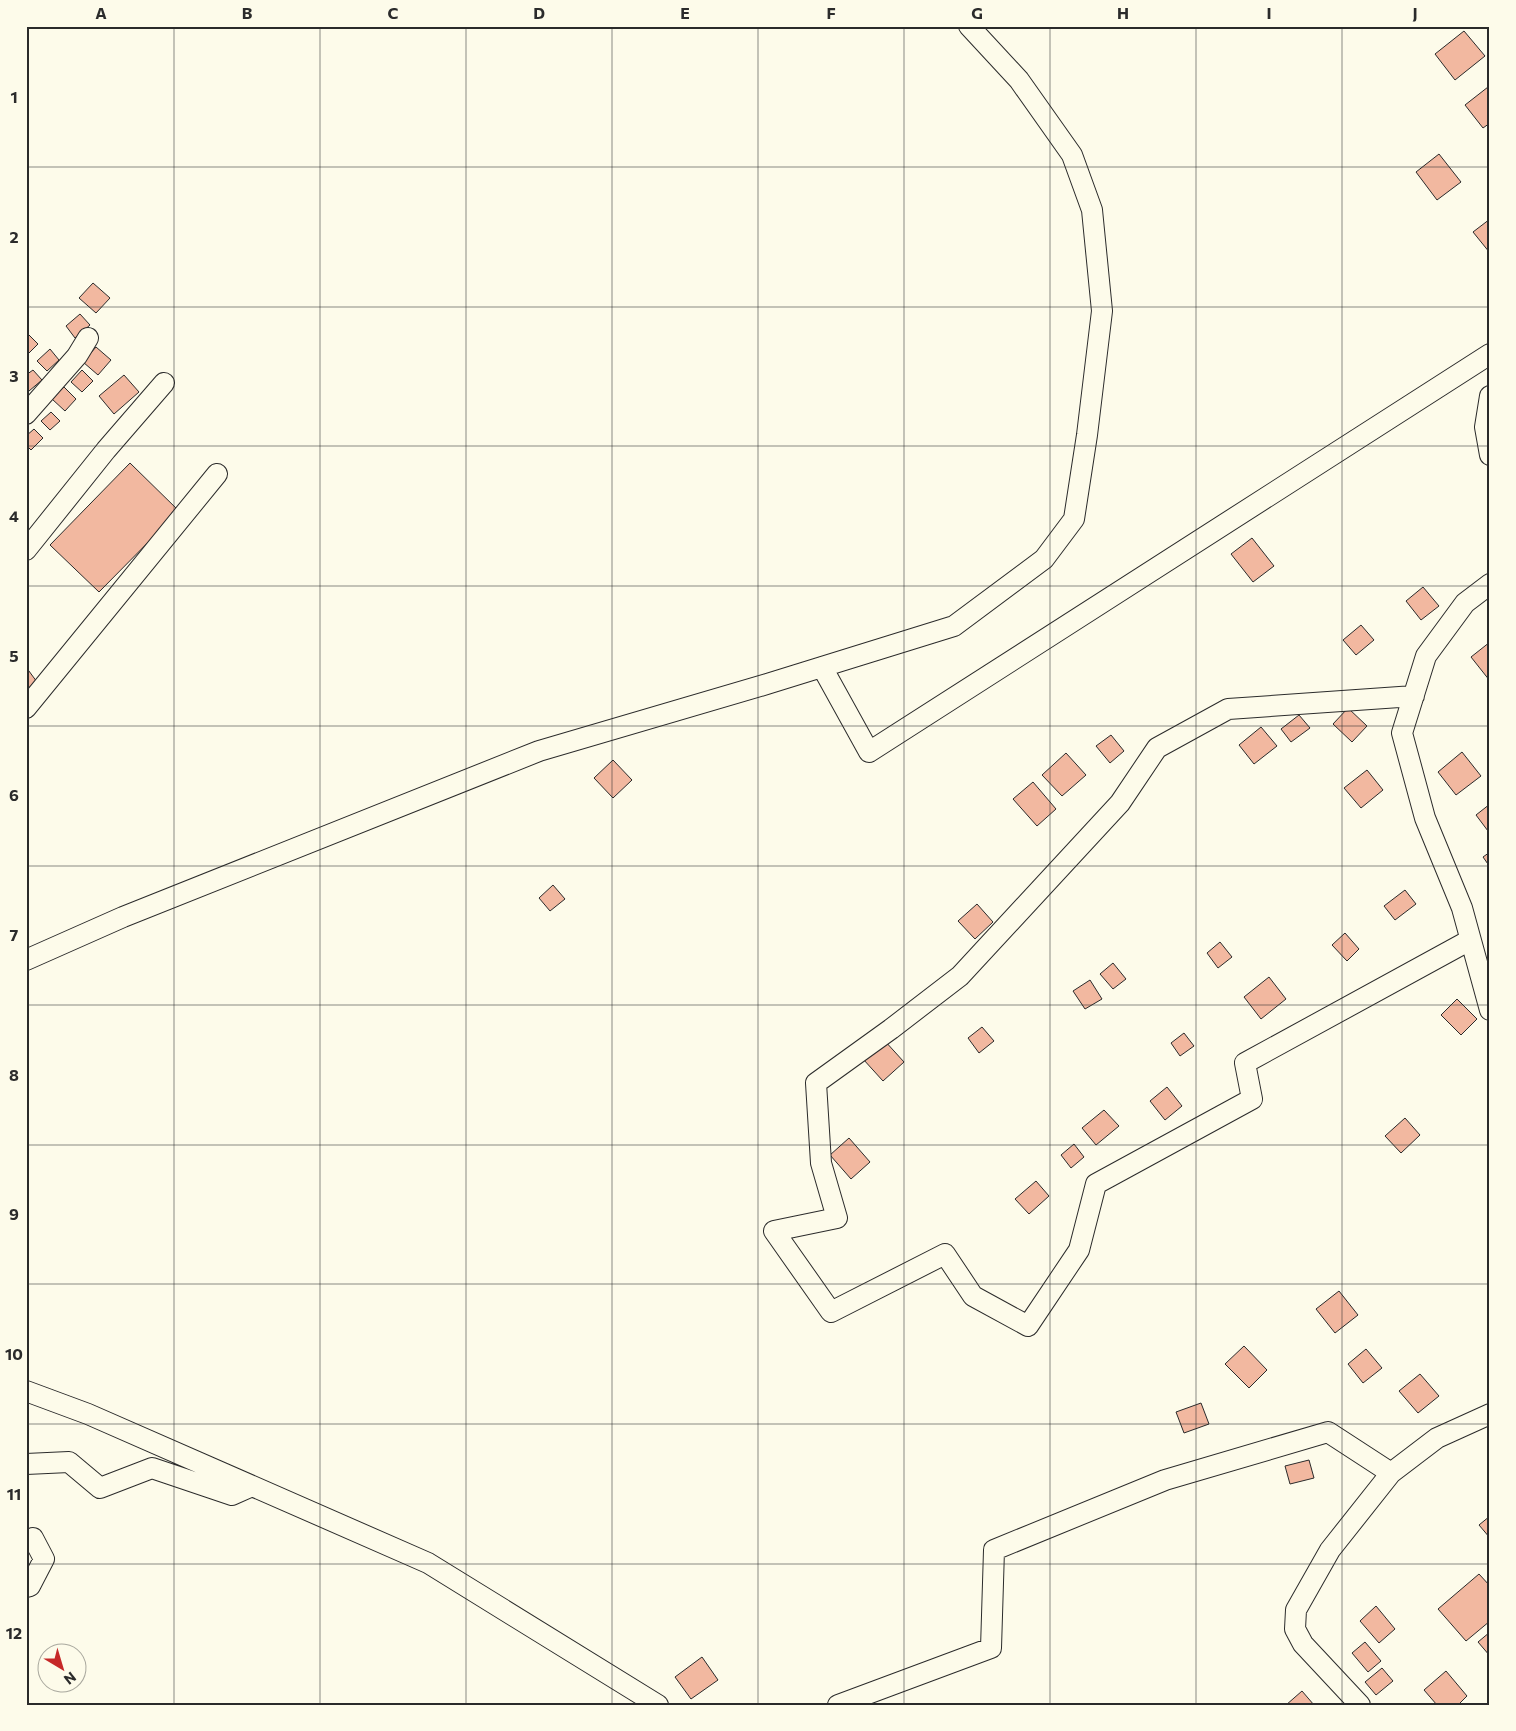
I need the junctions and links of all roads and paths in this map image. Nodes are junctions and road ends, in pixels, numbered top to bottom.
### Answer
1 (969, 26) edge
2 (88, 338) dead end
3 (1490, 354) edge
4 (164, 384) dead end
5 (1490, 396) edge
6 (26, 414) edge
7 (1490, 454) edge
8 (217, 474) dead end
9 (26, 550) edge
10 (1490, 584) edge
11 (822, 667) junction
12 (1414, 696) junction
13 (26, 708) edge
14 (1470, 940) junction
15 (26, 960) edge
16 (1490, 1010) edge
17 (26, 1391) edge
18 (1490, 1414) edge
19 (26, 1464) edge
20 (1391, 1473) junction
21 (252, 1486) junction
22 (33, 1538) dead end
23 (26, 1587) edge
24 (658, 1705) edge
25 (838, 1705) edge
26 (1360, 1705) edge

1 - 11 street
2 - 6 street
3 - 11 street
4 - 9 street
5 - 7 street
8 - 13 street
10 - 12 street
11 - 15 street
12 - 14 street
12 - 14 street
14 - 16 street
17 - 21 street
18 - 20 street
19 - 21 street
20 - 25 street
20 - 26 street
21 - 24 street
22 - 23 street

